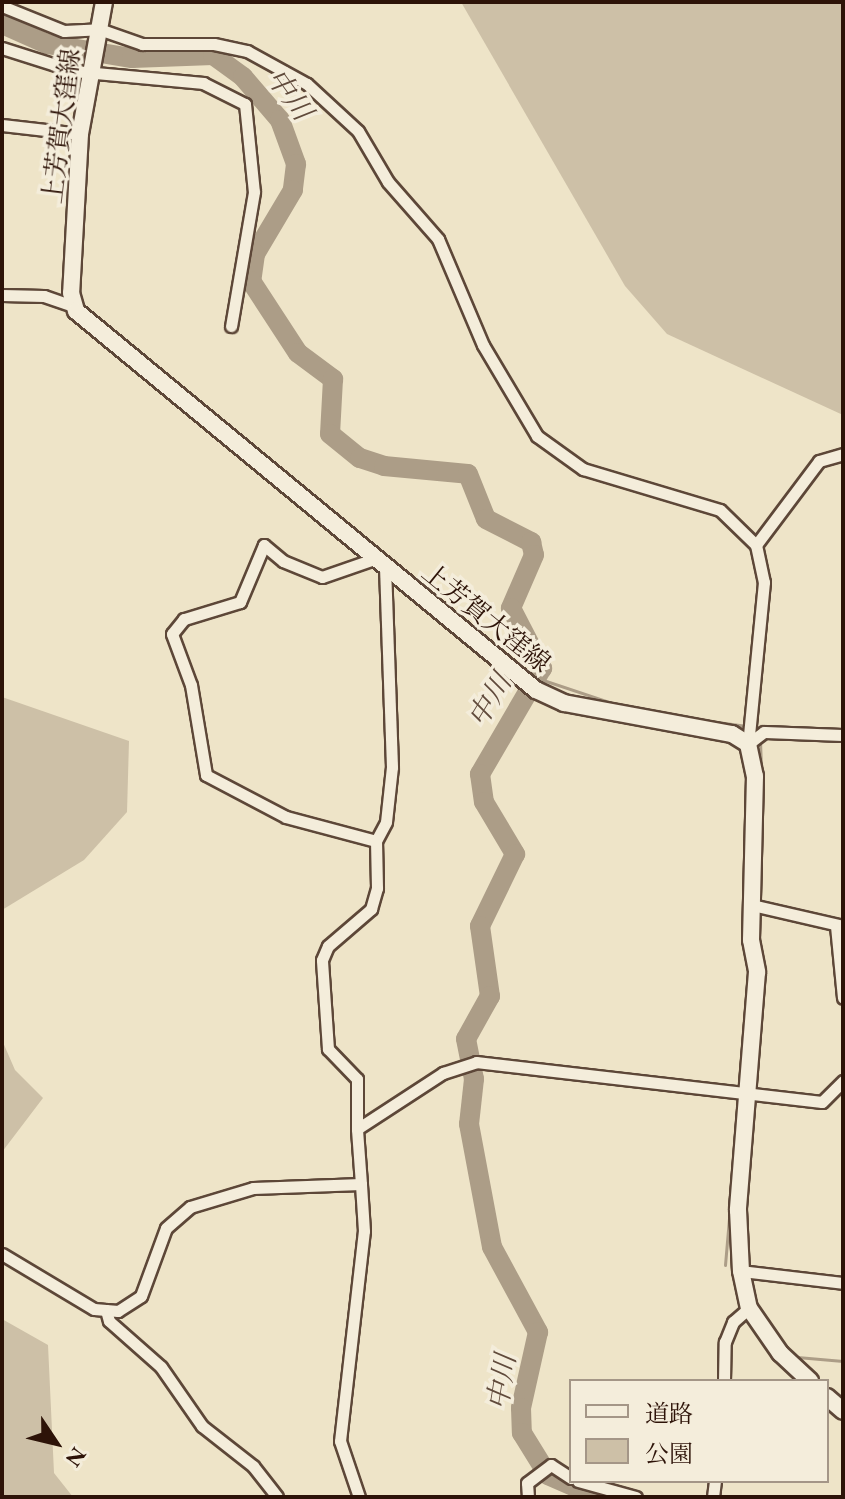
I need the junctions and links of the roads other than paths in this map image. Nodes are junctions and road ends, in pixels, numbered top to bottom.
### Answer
1 (104, 2) edge
2 (2, 6) edge
3 (98, 34) junction
4 (2, 48) edge
5 (91, 70) junction
6 (2, 125) edge
7 (80, 134) junction
8 (2, 295) edge
9 (73, 306) junction
10 (231, 326) dead end
11 (843, 454) edge
12 (756, 545) junction
13 (380, 564) junction
14 (751, 733) junction
15 (843, 735) edge
16 (376, 841) junction
17 (752, 905) junction
18 (840, 926) edge
19 (843, 998) edge
20 (843, 1081) edge
21 (747, 1091) junction
22 (357, 1129) junction
23 (361, 1184) junction
24 (2, 1254) edge
25 (741, 1271) junction
26 (843, 1283) edge
27 (749, 1308) junction
28 (106, 1310) junction
29 (724, 1379) edge
30 (808, 1379) edge
31 (569, 1477) edge
32 (585, 1483) edge
33 (277, 1497) edge
34 (359, 1497) edge
35 (528, 1497) edge
36 (636, 1497) edge

1 - 3 main road, 上芳賀大窪線
2 - 3 street
3 - 5 main road, 上芳賀大窪線
3 - 12 street
4 - 5 street
5 - 7 main road, 上芳賀大窪線
5 - 10 street
6 - 7 street
7 - 9 main road, 上芳賀大窪線
8 - 9 street
9 - 13 main road, 上芳賀大窪線
11 - 12 street
12 - 14 street
13 - 14 main road, 上芳賀大窪線
13 - 16 street
13 - 16 street
14 - 15 street
14 - 17 main road
16 - 22 street
17 - 18 street
17 - 21 main road
18 - 19 street
20 - 21 street
21 - 22 street
21 - 25 main road
22 - 23 street
23 - 28 street
23 - 34 street
24 - 28 street
25 - 26 street
25 - 27 main road
27 - 29 street
27 - 30 main road
28 - 33 street
31 - 35 street
32 - 36 street

